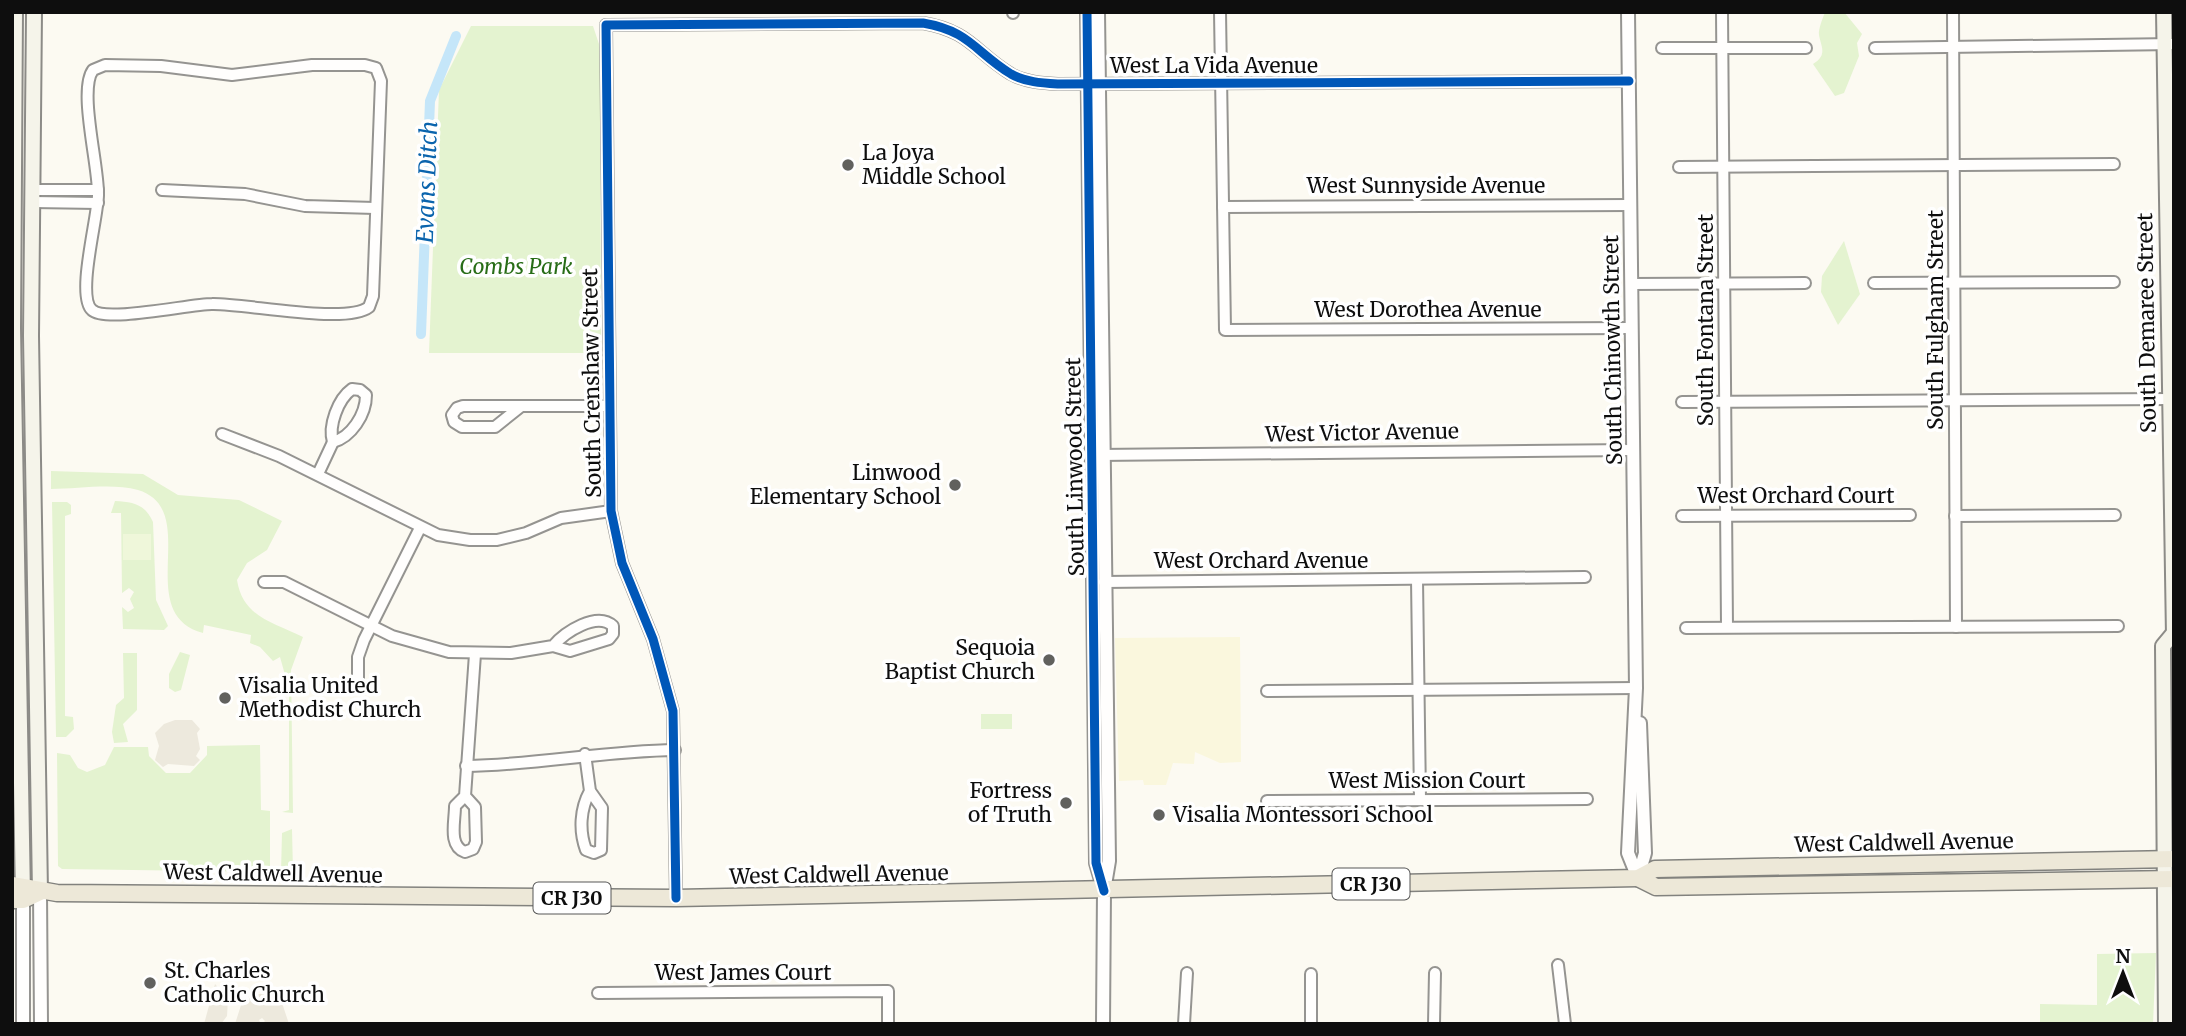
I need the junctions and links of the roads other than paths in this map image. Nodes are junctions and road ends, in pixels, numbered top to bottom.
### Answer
1 (15, 12) edge
2 (34, 12) edge
3 (1087, 12) edge
4 (1098, 12) edge
5 (1220, 12) edge
6 (1628, 12) edge
7 (1722, 12) edge
8 (1953, 12) edge
9 (2164, 12) edge
10 (894, 18) edge
11 (606, 25) joint
12 (2169, 44) edge
13 (1953, 47) junction
14 (1662, 48) dead end
15 (1723, 48) junction
16 (1806, 48) dead end
17 (1875, 48) dead end
18 (1629, 81) junction
19 (1093, 84) junction
20 (1221, 84) junction
21 (14, 87) junction
22 (2114, 164) dead end
23 (1954, 165) junction
24 (1679, 167) dead end
25 (1724, 167) junction
26 (62, 190) junction
27 (98, 190) junction
28 (163, 190) dead end
29 (13, 196) edge
30 (33, 196) junction
31 (62, 203) junction
32 (98, 203) junction
33 (1630, 205) junction
34 (1223, 207) junction
35 (376, 208) junction
36 (1089, 242) junction
37 (1955, 282) junction
38 (2114, 282) dead end
39 (1805, 283) dead end
40 (1874, 283) dead end
41 (1631, 284) junction
42 (1725, 284) junction
43 (32, 306) junction
44 (1632, 328) junction
45 (1101, 337) junction
46 (2171, 399) edge
47 (1956, 400) junction
48 (1682, 402) dead end
49 (1726, 402) junction
50 (608, 406) junction
51 (15, 407) junction
52 (520, 407) junction
53 (222, 434) dead end
54 (333, 443) junction
55 (1633, 450) junction
56 (1097, 455) junction
57 (318, 474) junction
58 (34, 496) junction
59 (611, 511) junction
60 (1910, 515) dead end
61 (2115, 515) dead end
62 (1093, 516) junction
63 (1682, 516) dead end
64 (1727, 516) junction
65 (1955, 516) junction
66 (421, 528) junction
67 (2172, 552) edge
68 (1586, 577) dead end
69 (1417, 579) junction
70 (264, 582) dead end
71 (1104, 582) junction
72 (370, 626) junction
73 (1956, 626) junction
74 (2118, 626) dead end
75 (1727, 627) junction
76 (1686, 628) dead end
77 (2173, 635) edge
78 (553, 646) junction
79 (475, 654) junction
80 (358, 681) dead end
81 (1636, 688) junction
82 (1418, 690) junction
83 (1268, 691) dead end
84 (675, 750) junction
85 (585, 754) junction
86 (466, 766) junction
87 (590, 791) junction
88 (465, 796) junction
89 (1420, 799) junction
90 (1587, 799) dead end
91 (1267, 801) dead end
92 (2170, 859) edge
93 (1961, 862) junction
94 (1638, 878) junction
95 (2170, 879) edge
96 (1830, 882) junction
97 (1104, 891) junction
98 (40, 892) junction
99 (18, 893) edge
100 (676, 898) junction
101 (1558, 965) dead end
102 (1434, 973) dead end
103 (1187, 974) dead end
104 (1311, 974) dead end
105 (598, 993) dead end
106 (23, 1024) edge
107 (41, 1024) edge
108 (888, 1024) edge
109 (1103, 1024) edge
110 (1184, 1024) edge
111 (1311, 1024) edge
112 (1434, 1024) edge
113 (1565, 1024) edge
114 (2166, 1024) edge

1 - 21 main road
2 - 30 main road
3 - 19 street, South Linwood Street
4 - 19 street, South Linwood Street
5 - 20 street
6 - 18 street, South Chinowth Street
7 - 15 street, South Fontana Street
8 - 13 street, South Fulgham Street
9 - 12 main road, South Demaree Street
10 - 11 street, West La Vida Avenue
10 - 19 street, West La Vida Avenue
11 - 50 street, South Crenshaw Street
12 - 13 street
12 - 46 main road, South Demaree Street
13 - 17 street
13 - 23 street, South Fulgham Street
14 - 15 street
15 - 16 street
15 - 25 street, South Fontana Street
18 - 20 street, West La Vida Avenue
18 - 33 street, South Chinowth Street
19 - 20 street, West La Vida Avenue
19 - 36 street, South Linwood Street
19 - 45 street, South Linwood Street
20 - 34 street
21 - 29 main road
21 - 30 main road
22 - 23 street
23 - 25 street
23 - 37 street, South Fulgham Street
24 - 25 street
25 - 42 street, South Fontana Street
26 - 27 street
26 - 30 street
26 - 31 street
27 - 32 street
27 - 35 street
28 - 35 street
29 - 43 main road
29 - 51 main road
30 - 31 street
30 - 43 main road
31 - 32 street
32 - 35 street
33 - 34 street, West Sunnyside Avenue
33 - 41 street, South Chinowth Street
34 - 44 street, West Dorothea Avenue
36 - 45 street
36 - 56 street, South Linwood Street
37 - 38 street
37 - 40 street
37 - 47 street, South Fulgham Street
39 - 42 street
41 - 42 street
41 - 44 street, South Chinowth Street
42 - 49 street, South Fontana Street
43 - 58 main road
44 - 55 street, South Chinowth Street
45 - 56 street, South Linwood Street
46 - 47 street
46 - 67 main road, South Demaree Street
47 - 49 street
47 - 65 street, South Fulgham Street
48 - 49 street
49 - 64 street, South Fontana Street
50 - 52 street
50 - 59 street, South Crenshaw Street
51 - 58 main road
51 - 99 main road
52 - 52 street
53 - 57 street
54 - 54 street
54 - 57 street
55 - 56 street, West Victor Avenue
55 - 81 street, South Chinowth Street
56 - 62 street, South Linwood Street
56 - 71 street, South Linwood Street
57 - 66 street
58 - 98 main road
59 - 66 street
59 - 84 street, South Crenshaw Street
60 - 64 street, West Orchard Court
61 - 65 street
62 - 71 street
62 - 97 street, South Linwood Street
63 - 64 street, West Orchard Court
64 - 75 street, South Fontana Street
65 - 73 street, South Fulgham Street
66 - 72 street
67 - 77 main road, South Demaree Street
68 - 69 street
69 - 71 street, West Orchard Avenue
69 - 82 street
70 - 72 street
71 - 97 street, South Linwood Street
72 - 79 street
72 - 80 street
73 - 74 street
73 - 75 street
75 - 76 street
77 - 92 main road, South Demaree Street
78 - 78 street
78 - 79 street
79 - 86 street
81 - 82 street
81 - 94 street, South Chinowth Street
82 - 83 street
82 - 89 street
84 - 85 street
84 - 100 street, South Crenshaw Street
85 - 86 street
85 - 87 street
86 - 88 street
87 - 87 street
88 - 88 street
89 - 90 street, West Mission Court
89 - 91 street, West Mission Court
92 - 93 main road, West Caldwell Avenue / CR J30
92 - 95 main road, South Demaree Street
93 - 94 main road, West Caldwell Avenue / CR J30
93 - 96 main road
94 - 96 main road, West Caldwell Avenue / CR J30
94 - 97 main road, West Caldwell Avenue / CR J30
95 - 96 main road, West Caldwell Avenue / CR J30
95 - 114 main road, South Demaree Street
97 - 100 main road, West Caldwell Avenue / CR J30
97 - 109 street, South Linwood Street
98 - 99 main road, West Caldwell Avenue / CR J30
98 - 100 main road, West Caldwell Avenue / CR J30
98 - 107 street
99 - 106 street
101 - 113 street
102 - 112 street
103 - 110 street
104 - 111 street
105 - 108 street, West James Court

